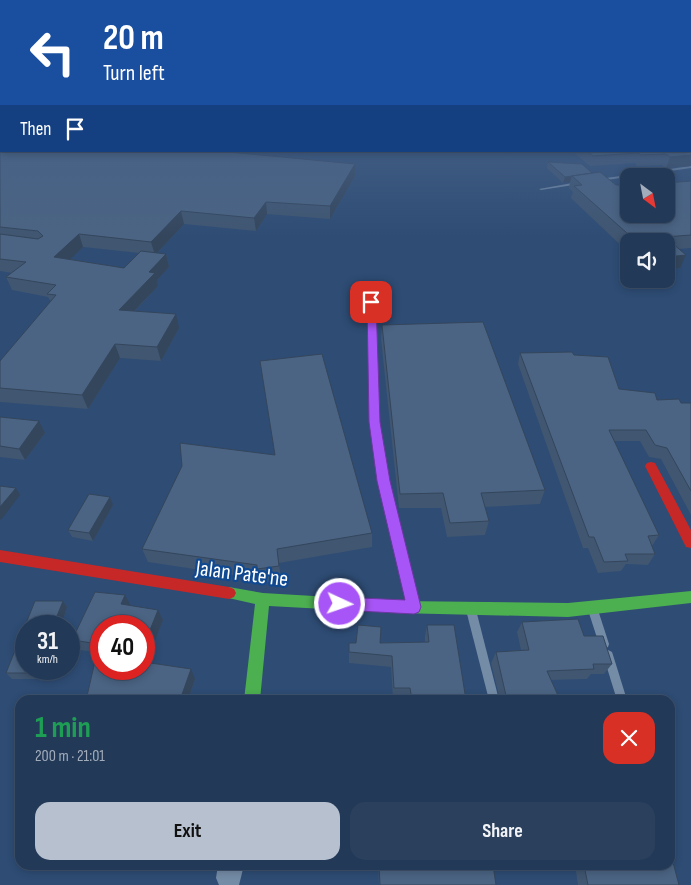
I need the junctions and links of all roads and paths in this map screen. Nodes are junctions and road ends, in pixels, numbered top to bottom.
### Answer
1 (691, 167) edge
2 (597, 180) edge
3 (588, 182) edge
4 (541, 189) dead end
5 (371, 302) dead end
6 (651, 466) dead end
7 (691, 543) edge
8 (0, 556) edge
9 (691, 597) edge
10 (263, 599) junction
11 (414, 607) junction
12 (470, 608) junction
13 (593, 608) junction
14 (253, 695) edge
15 (493, 695) edge
16 (620, 695) edge

1 - 2 lane
3 - 4 lane
5 - 11 lane
6 - 7 street
8 - 10 street, Jalan Pate'ne
9 - 13 street, Jalan Pate'ne
10 - 11 street, Jalan Pate'ne
10 - 14 street
11 - 12 street, Jalan Pate'ne
12 - 13 street, Jalan Pate'ne
12 - 15 lane
13 - 16 lane

